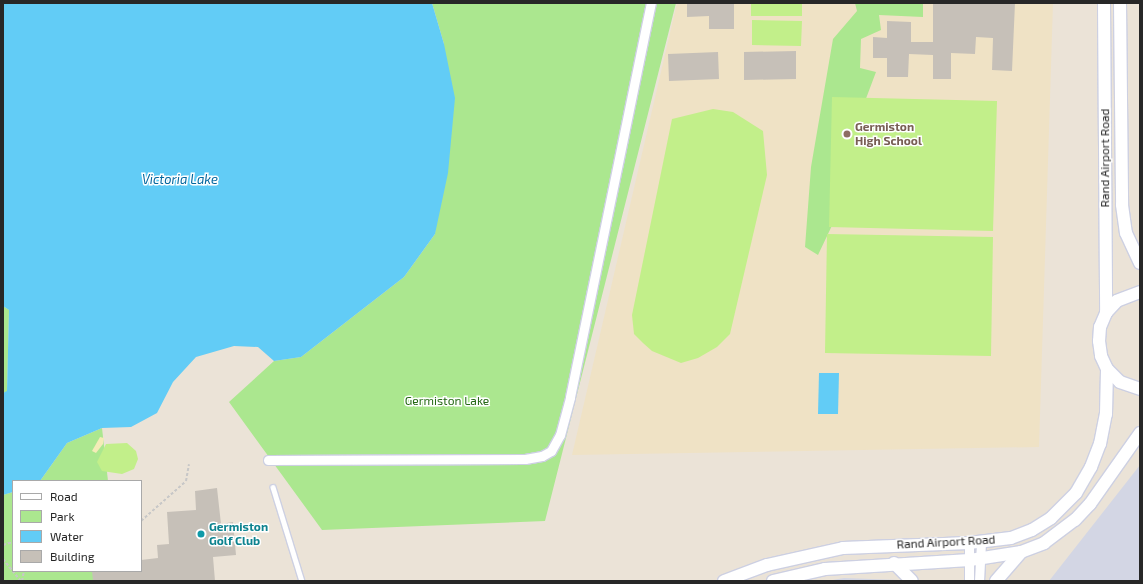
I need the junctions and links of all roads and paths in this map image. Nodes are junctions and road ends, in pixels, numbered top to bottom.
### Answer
1 (651, 3) edge
2 (1104, 3) edge
3 (1120, 3) edge
4 (1140, 263) edge
5 (1140, 292) edge
6 (1106, 313) junction
7 (1108, 369) junction
8 (1140, 389) edge
9 (1140, 433) edge
10 (268, 460) dead end
11 (189, 464) dead end
12 (273, 487) dead end
13 (142, 520) edge
14 (975, 543) junction
15 (1022, 552) junction
16 (3, 559) edge
17 (975, 559) junction
18 (894, 563) junction
19 (12, 569) edge
20 (14, 572) edge
21 (22, 581) edge
22 (302, 581) edge
23 (724, 581) edge
24 (773, 581) edge
25 (912, 581) edge
26 (969, 581) edge
27 (979, 581) edge
28 (996, 581) edge

1 - 10 street
2 - 6 street, Rand Airport Road
3 - 4 street, Rand Airport Road
5 - 6 street, Rand Airport Road
6 - 7 street, Rand Airport Road
7 - 8 street, Rand Airport Road
7 - 14 street, Rand Airport Road
9 - 15 street, Rand Airport Road
11 - 13 path
12 - 22 lane
14 - 17 street
14 - 23 street, Rand Airport Road
15 - 17 street, Rand Airport Road
15 - 28 street
16 - 19 path
17 - 18 street, Rand Airport Road
17 - 26 street
17 - 27 street
18 - 24 street, Rand Airport Road
18 - 25 street
20 - 21 path

